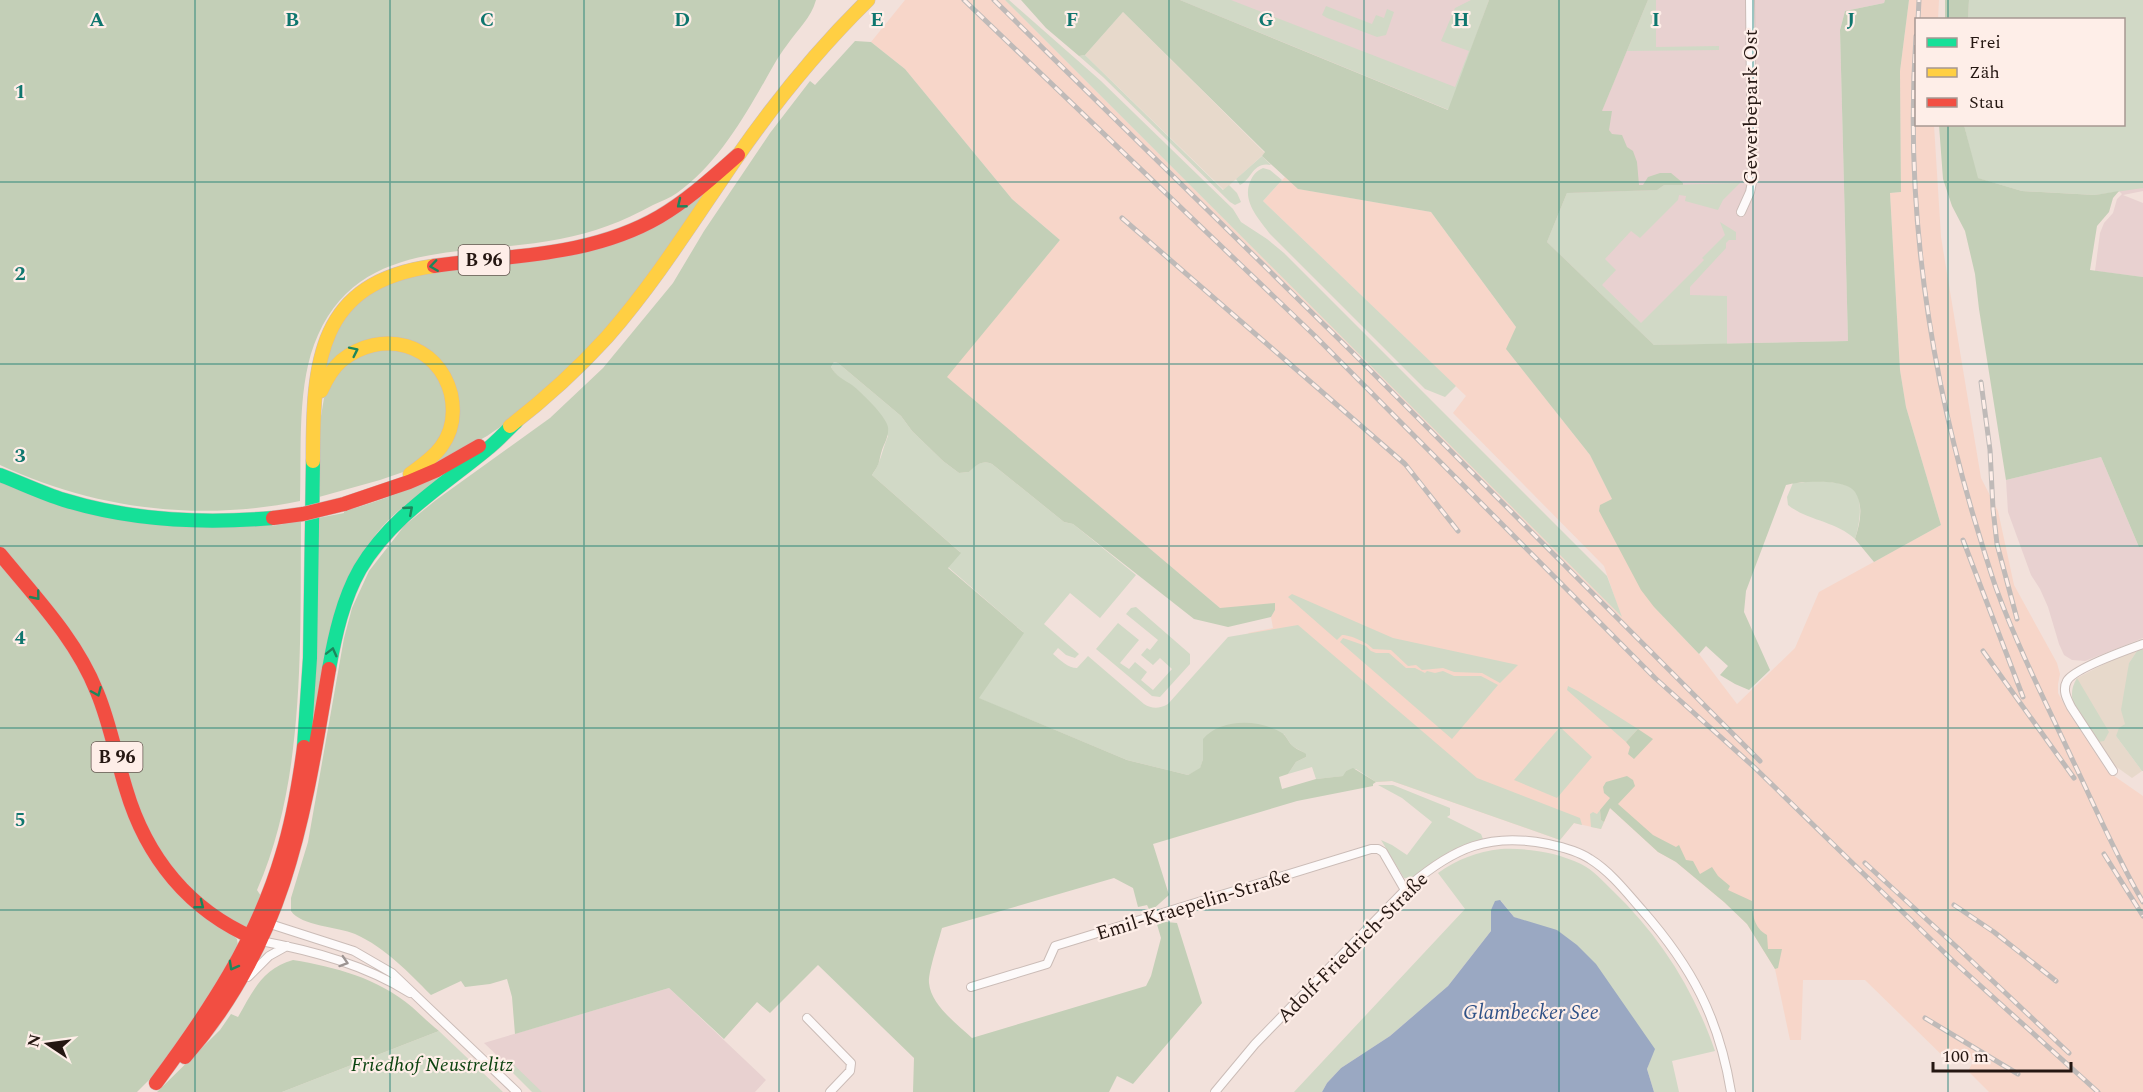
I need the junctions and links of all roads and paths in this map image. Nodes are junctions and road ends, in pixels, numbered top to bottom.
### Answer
1 (868, 0) edge
2 (1750, 0) edge
3 (738, 155) junction
4 (1742, 212) dead end
5 (313, 416) junction
6 (516, 422) junction
7 (0, 475) edge
8 (380, 491) junction
9 (0, 554) edge
10 (2143, 644) edge
11 (310, 683) junction
12 (2113, 771) dead end
13 (303, 807) junction
14 (1406, 890) junction
15 (264, 922) junction
16 (255, 939) junction
17 (287, 946) junction
18 (238, 984) junction
19 (971, 987) dead end
20 (807, 1018) dead end
21 (447, 1025) junction
22 (151, 1087) edge
23 (517, 1092) edge
24 (830, 1092) edge
25 (1215, 1092) edge
26 (1731, 1092) edge

1 - 3 main road, B 96
2 - 4 street, Gewerbepark Ost
3 -> 5 main road, B 96
3 - 6 main road, B 96
5 -> 8 main road, B 96
5 - 11 main road, B 96
6 - 8 main road, B 96
13 -> 6 main road, B 96
7 - 8 main road, B 96, bridge
9 -> 16 main road, B 96
10 - 12 street
11 - 13 main road, B 96
11 - 15 main road, B 96
13 - 15 main road, B 96
14 - 19 street, Emil-Kraepelin-Straße
14 - 25 street, Adolf-Friedrich-Straße
14 - 26 street, Adolf-Friedrich-Straße
15 - 16 main road, B 96
15 - 21 street
16 - 17 street
16 - 18 main road
16 -> 22 main road
17 - 18 street
17 -> 21 street
18 - 22 main road
20 - 24 street
21 - 23 street

